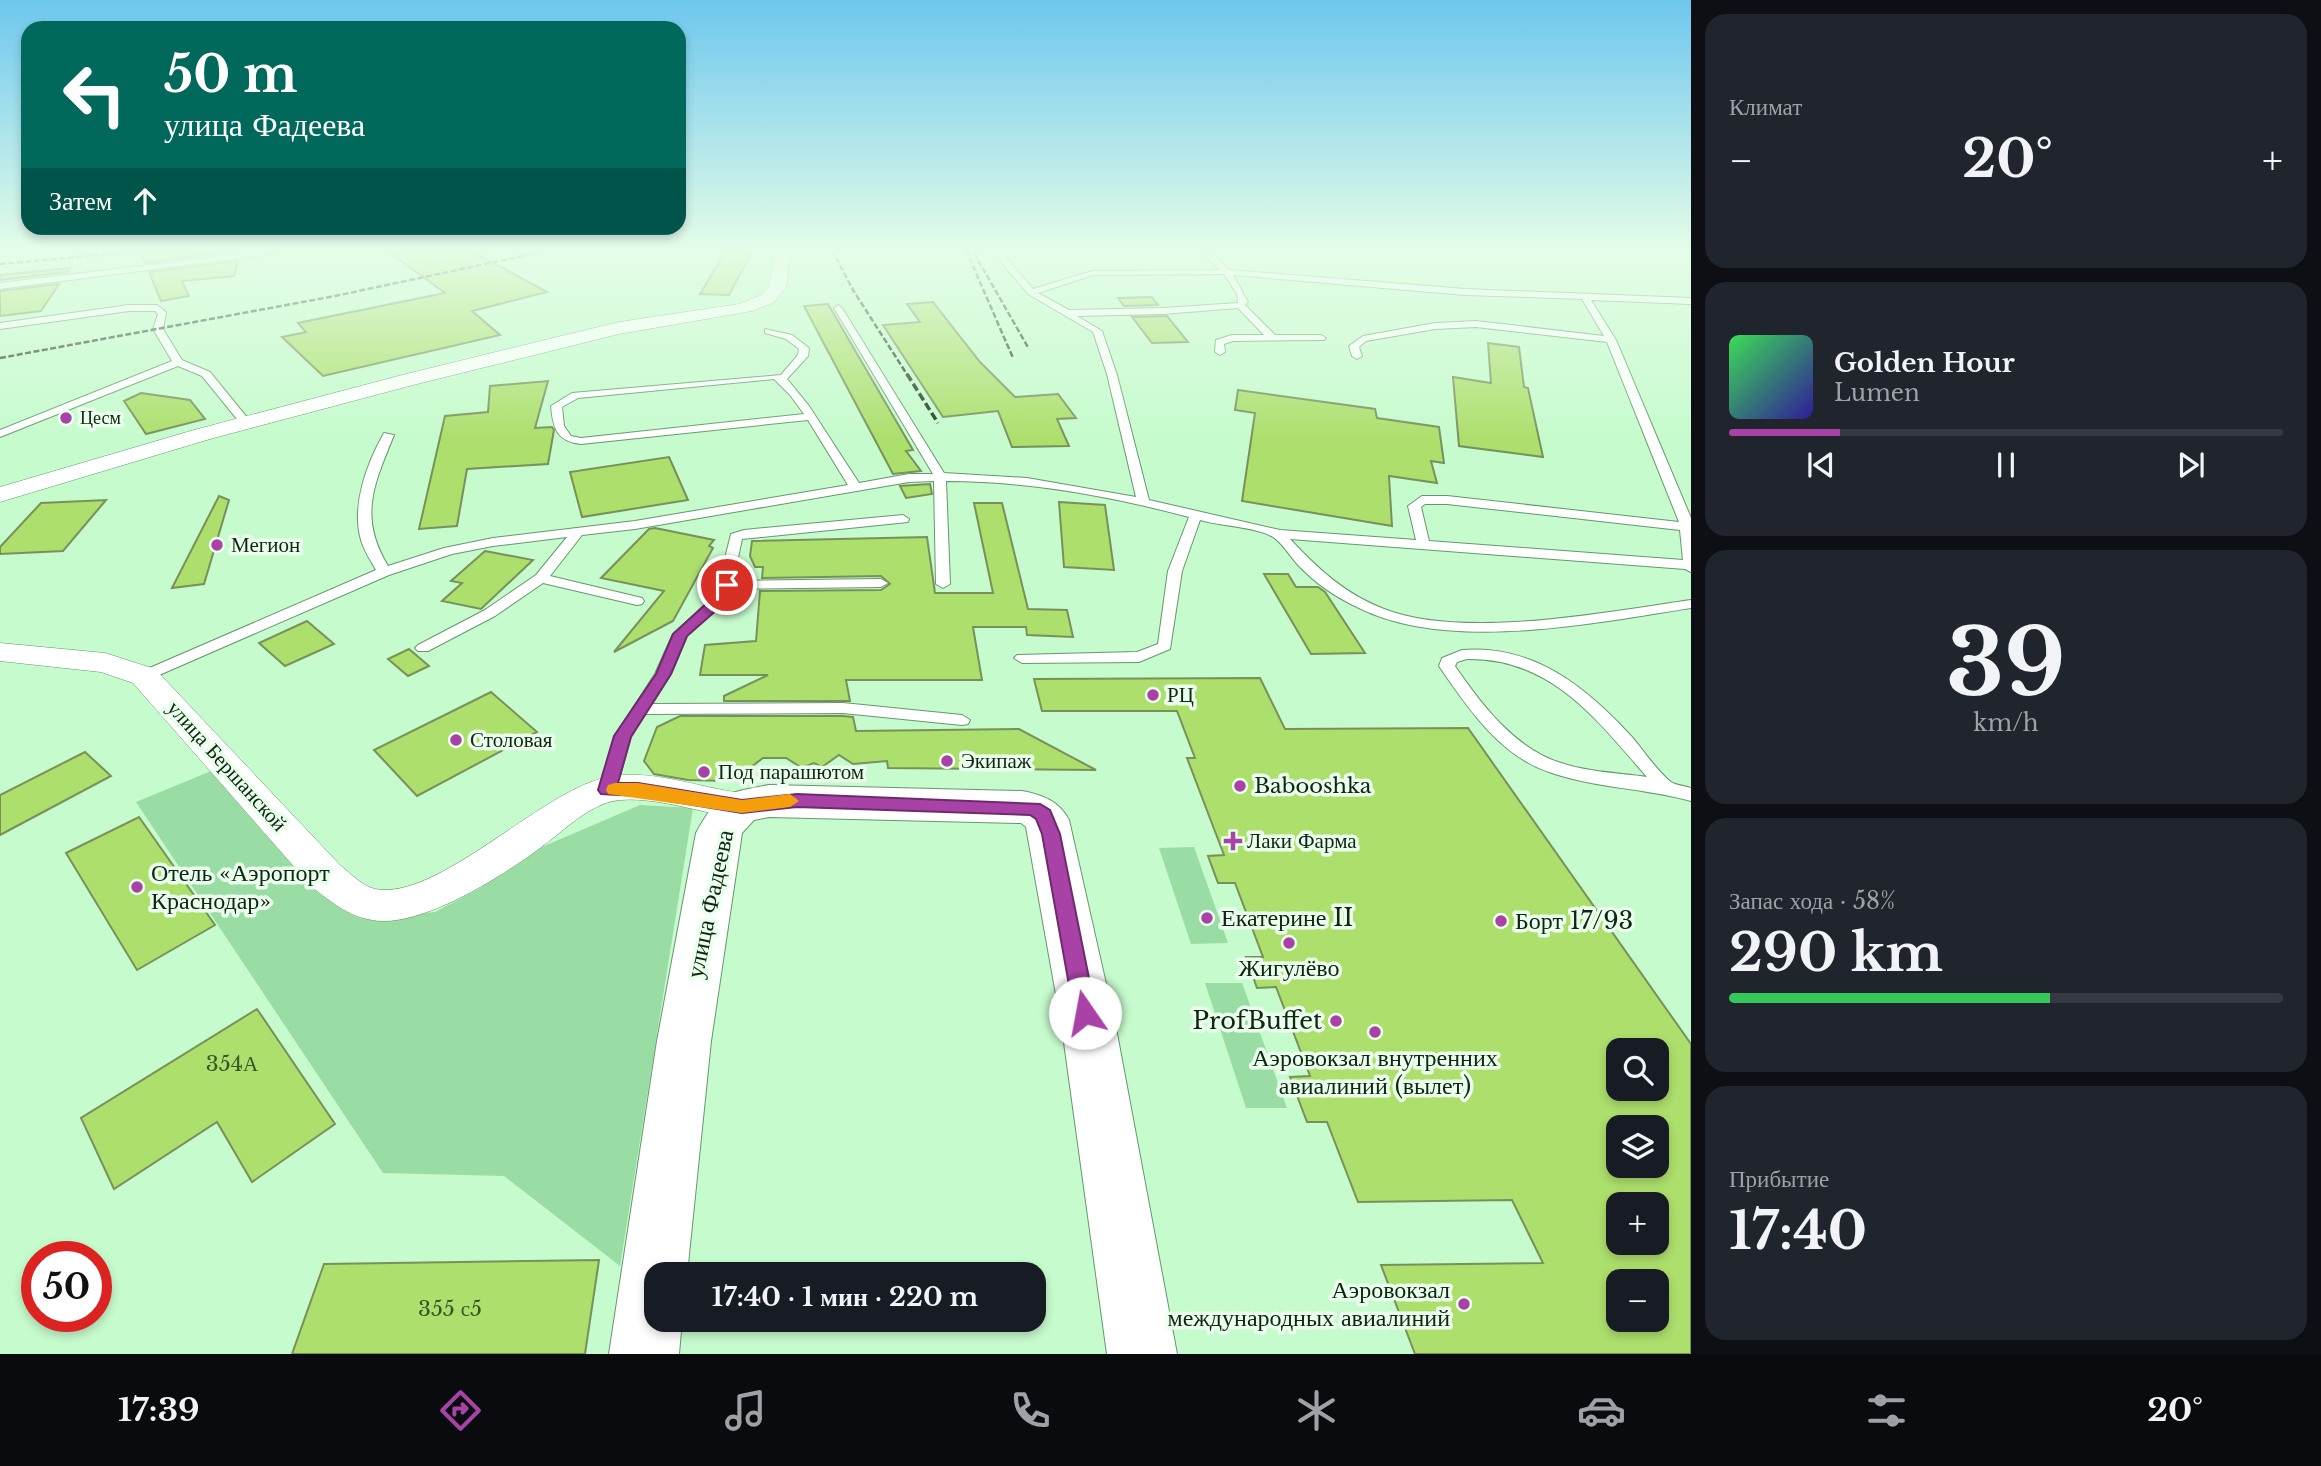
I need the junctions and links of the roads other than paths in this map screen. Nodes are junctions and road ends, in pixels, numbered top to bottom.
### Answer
1 (87, 313) edge
2 (162, 313) edge
3 (717, 313) edge
4 (841, 313) edge
5 (1069, 313) edge
6 (1248, 313) edge
7 (1595, 313) edge
8 (0, 326) edge
9 (768, 331) dead end
10 (1272, 338) junction
11 (1321, 338) dead end
12 (1611, 340) junction
13 (1220, 352) dead end
14 (1357, 356) dead end
15 (178, 362) junction
16 (783, 378) junction
17 (810, 417) junction
18 (245, 422) junction
19 (0, 434) edge
20 (388, 436) dead end
21 (940, 476) junction
22 (856, 487) junction
23 (0, 495) edge
24 (1143, 500) junction
25 (1196, 515) junction
26 (903, 519) dead end
27 (1687, 523) edge
28 (579, 531) junction
29 (1276, 534) junction
30 (1424, 546) junction
31 (1691, 566) edge
32 (384, 572) junction
33 (541, 578) junction
34 (881, 583) dead end
35 (943, 584) dead end
36 (727, 585) junction
37 (637, 601) dead end
38 (1691, 604) edge
39 (423, 648) dead end
40 (0, 652) edge
41 (1022, 657) dead end
42 (144, 676) junction
43 (641, 709) junction
44 (962, 720) dead end
45 (1663, 784) junction
46 (607, 790) junction
47 (1691, 795) edge
48 (742, 806) junction
49 (645, 1354) edge
50 (1142, 1354) edge

1 - 8 lane
2 - 15 lane
3 - 18 street
4 - 21 lane
5 - 24 lane
6 - 10 lane
7 - 12 lane
9 - 16 lane
10 - 11 lane
10 - 13 lane
12 - 14 lane
12 - 27 lane
15 - 18 lane
15 - 19 lane
16 - 17 lane
16 - 17 lane
17 - 22 lane
18 - 23 street
20 - 32 lane
21 - 22 lane
21 - 24 lane
21 - 35 lane
22 - 28 lane
24 - 25 lane
25 - 29 lane
25 - 41 lane
26 - 36 lane
27 - 30 lane
27 - 31 lane
28 - 32 lane
28 - 33 lane
29 - 30 lane
29 - 38 lane
30 - 31 lane
32 - 42 lane
33 - 37 lane
33 - 39 lane
34 - 36 lane
36 - 43 lane
40 - 42 street, улица Бершанской
42 - 46 street, улица Бершанской
43 - 44 lane
43 - 46 lane
45 - 45 lane
45 - 47 lane
46 - 48 street, улица Бершанской
48 - 49 main road, улица Фадеева
48 - 50 main road, улица Фадеева

